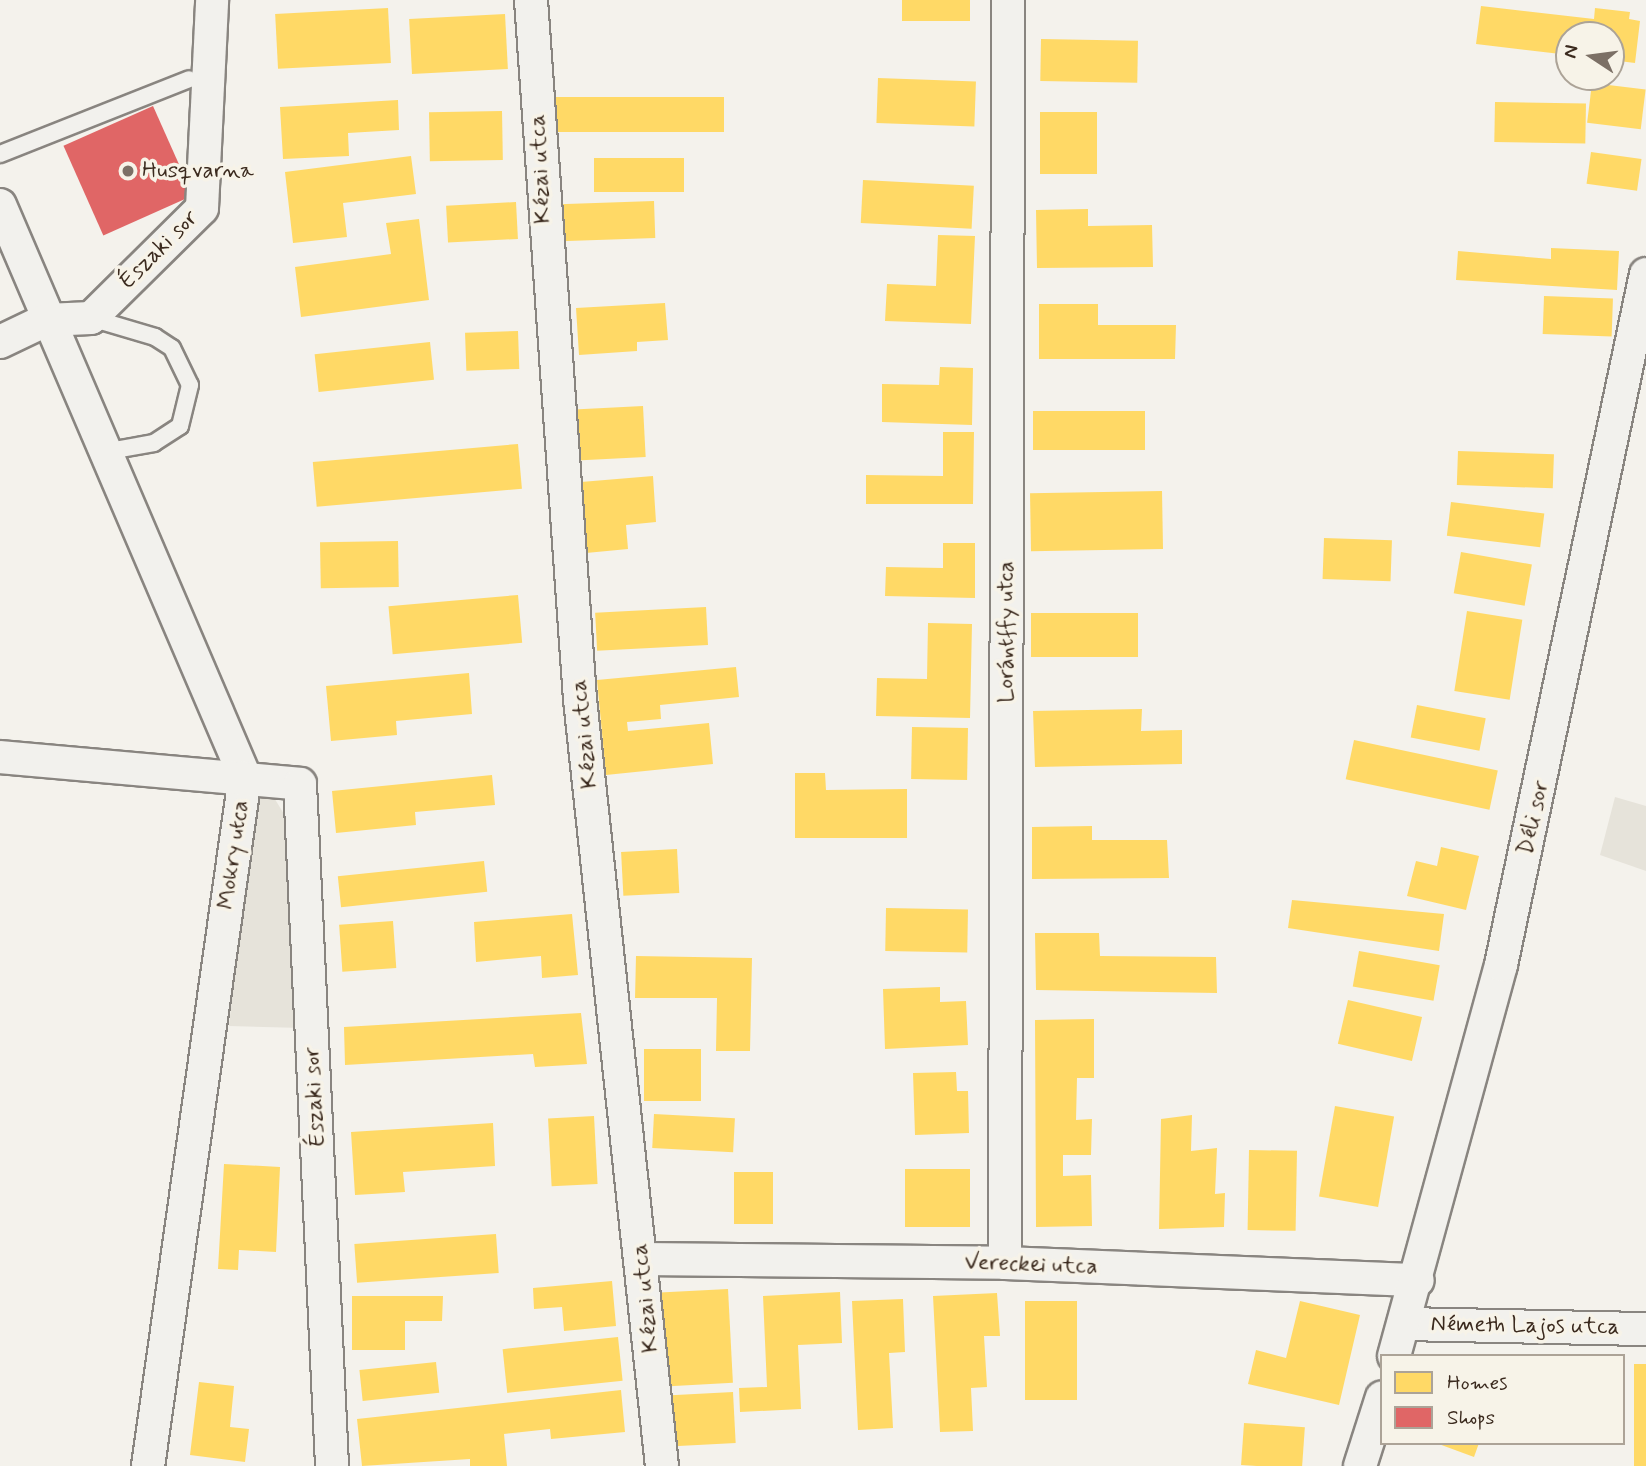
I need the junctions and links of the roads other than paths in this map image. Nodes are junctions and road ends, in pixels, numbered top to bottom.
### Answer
1 (212, 0) edge
2 (531, 0) edge
3 (1008, 0) edge
4 (189, 79) dead end
5 (0, 154) edge
6 (0, 205) edge
7 (1646, 274) edge
8 (91, 318) junction
9 (46, 320) junction
10 (0, 342) edge
11 (103, 452) junction
12 (0, 757) edge
13 (245, 777) junction
14 (643, 1259) junction
15 (1006, 1263) junction
16 (1419, 1280) junction
17 (1404, 1324) junction
18 (1646, 1329) edge
19 (1395, 1354) edge
20 (1380, 1403) edge
21 (148, 1466) edge
22 (332, 1466) edge
23 (662, 1466) edge
24 (1360, 1466) edge

1 - 8 street, Északi sor
2 - 14 street, Kézai utca
3 - 15 street, Lorántffy utca
4 - 5 lane
6 - 9 street, Mokry utca
7 - 16 street, Déli sor
8 - 9 street
8 - 11 lane
9 - 10 street
9 - 11 street, Mokry utca
11 - 13 street, Mokry utca
12 - 13 street
13 - 21 street, Mokry utca
13 - 22 street, Északi sor
14 - 15 street, Vereckei utca
14 - 23 street, Kézai utca
15 - 16 street, Vereckei utca
16 - 17 street, Déli sor
17 - 18 street, Németh Lajos utca
17 - 19 street, Déli sor
20 - 24 street

